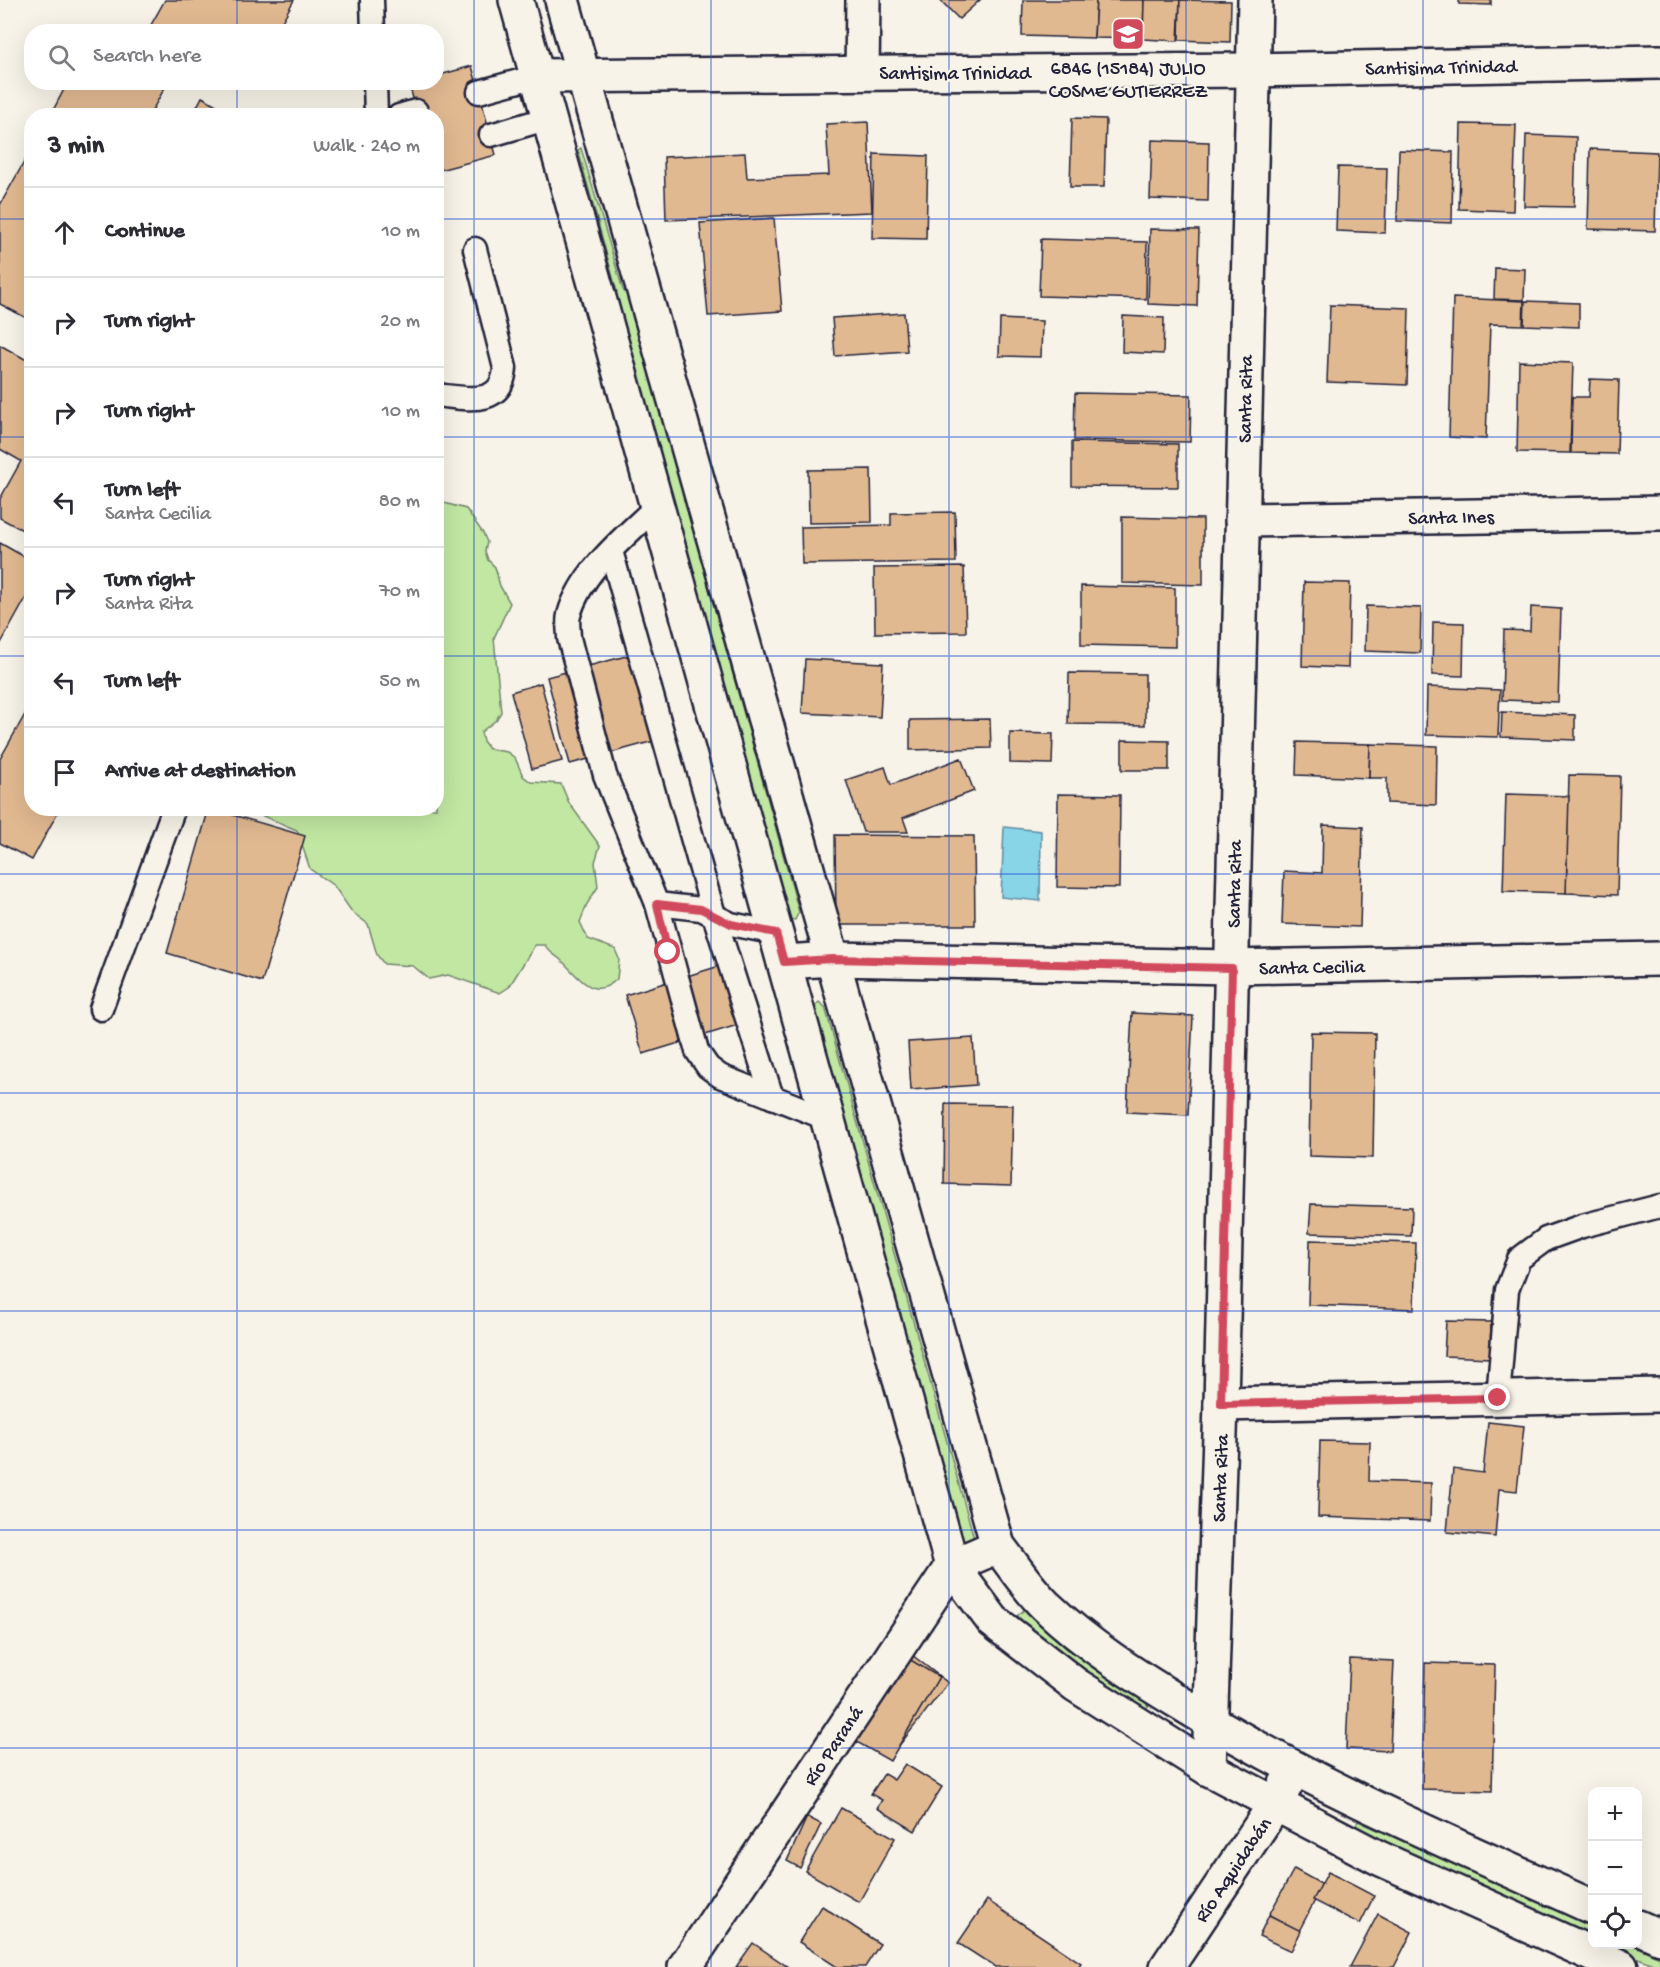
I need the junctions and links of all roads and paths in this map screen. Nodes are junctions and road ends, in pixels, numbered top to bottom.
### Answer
1 (372, 0) edge
2 (516, 0) edge
3 (562, 0) edge
4 (863, 0) edge
5 (1255, 0) edge
6 (373, 24) edge
7 (1660, 62) edge
8 (1252, 70) junction
9 (862, 73) junction
10 (583, 74) junction
11 (537, 76) junction
12 (375, 90) edge
13 (479, 92) dead end
14 (376, 108) edge
15 (549, 118) junction
16 (491, 135) dead end
17 (475, 249) dead end
18 (444, 396) edge
19 (657, 506) junction
20 (1660, 513) edge
21 (1242, 520) junction
22 (611, 551) junction
23 (171, 816) edge
24 (657, 904) junction
25 (714, 915) junction
26 (780, 948) junction
27 (832, 959) junction
28 (1660, 959) edge
29 (1232, 968) junction
30 (101, 1009) dead end
31 (772, 1097) junction
32 (828, 1119) junction
33 (1660, 1206) edge
34 (1660, 1395) edge
35 (1498, 1398) junction
36 (1221, 1404) junction
37 (998, 1545) junction
38 (952, 1566) junction
39 (1211, 1722) junction
40 (1209, 1769) junction
41 (1294, 1769) junction
42 (1276, 1803) junction
43 (1588, 1905) edge
44 (1642, 1929) edge
45 (1660, 1937) edge
46 (685, 1967) edge
47 (1167, 1967) edge
48 (1621, 1967) edge

1 - 6 lane
2 - 11 street
3 - 10 street
4 - 9 street
5 - 8 street, Santa Rita
7 - 8 street, Santisima Trinidad
8 - 9 street, Santisima Trinidad
8 - 21 street, Santa Rita
9 - 10 street, Santisima Trinidad
10 - 11 street, Santisima Trinidad
10 - 27 street
11 - 13 lane
11 - 15 street
12 - 14 lane
15 - 16 lane
15 - 19 street
17 - 18 lane
19 - 22 lane
19 - 26 street
20 - 21 street, Santa Ines
21 - 29 street, Santa Rita
22 - 24 lane
22 - 25 lane
23 - 30 lane
24 - 25 lane
24 - 31 lane
25 - 26 lane
25 - 31 lane
26 - 27 street, Santa Cecilia
26 - 32 street
27 - 29 street, Santa Cecilia
27 - 37 street
28 - 29 street, Santa Cecilia
29 - 36 street, Santa Rita
31 - 32 lane
32 - 38 street
33 - 35 lane
34 - 35 street
35 - 36 street
36 - 39 street, Santa Rita
37 - 38 street
37 - 39 street
38 - 40 street
38 - 46 street, Río Paraná
39 - 40 street, Santa Rita
39 - 41 street
40 - 42 street
41 - 42 street, Río Aquidabán
41 - 43 street
42 - 47 street, Río Aquidabán
42 - 48 street
44 - 45 street

